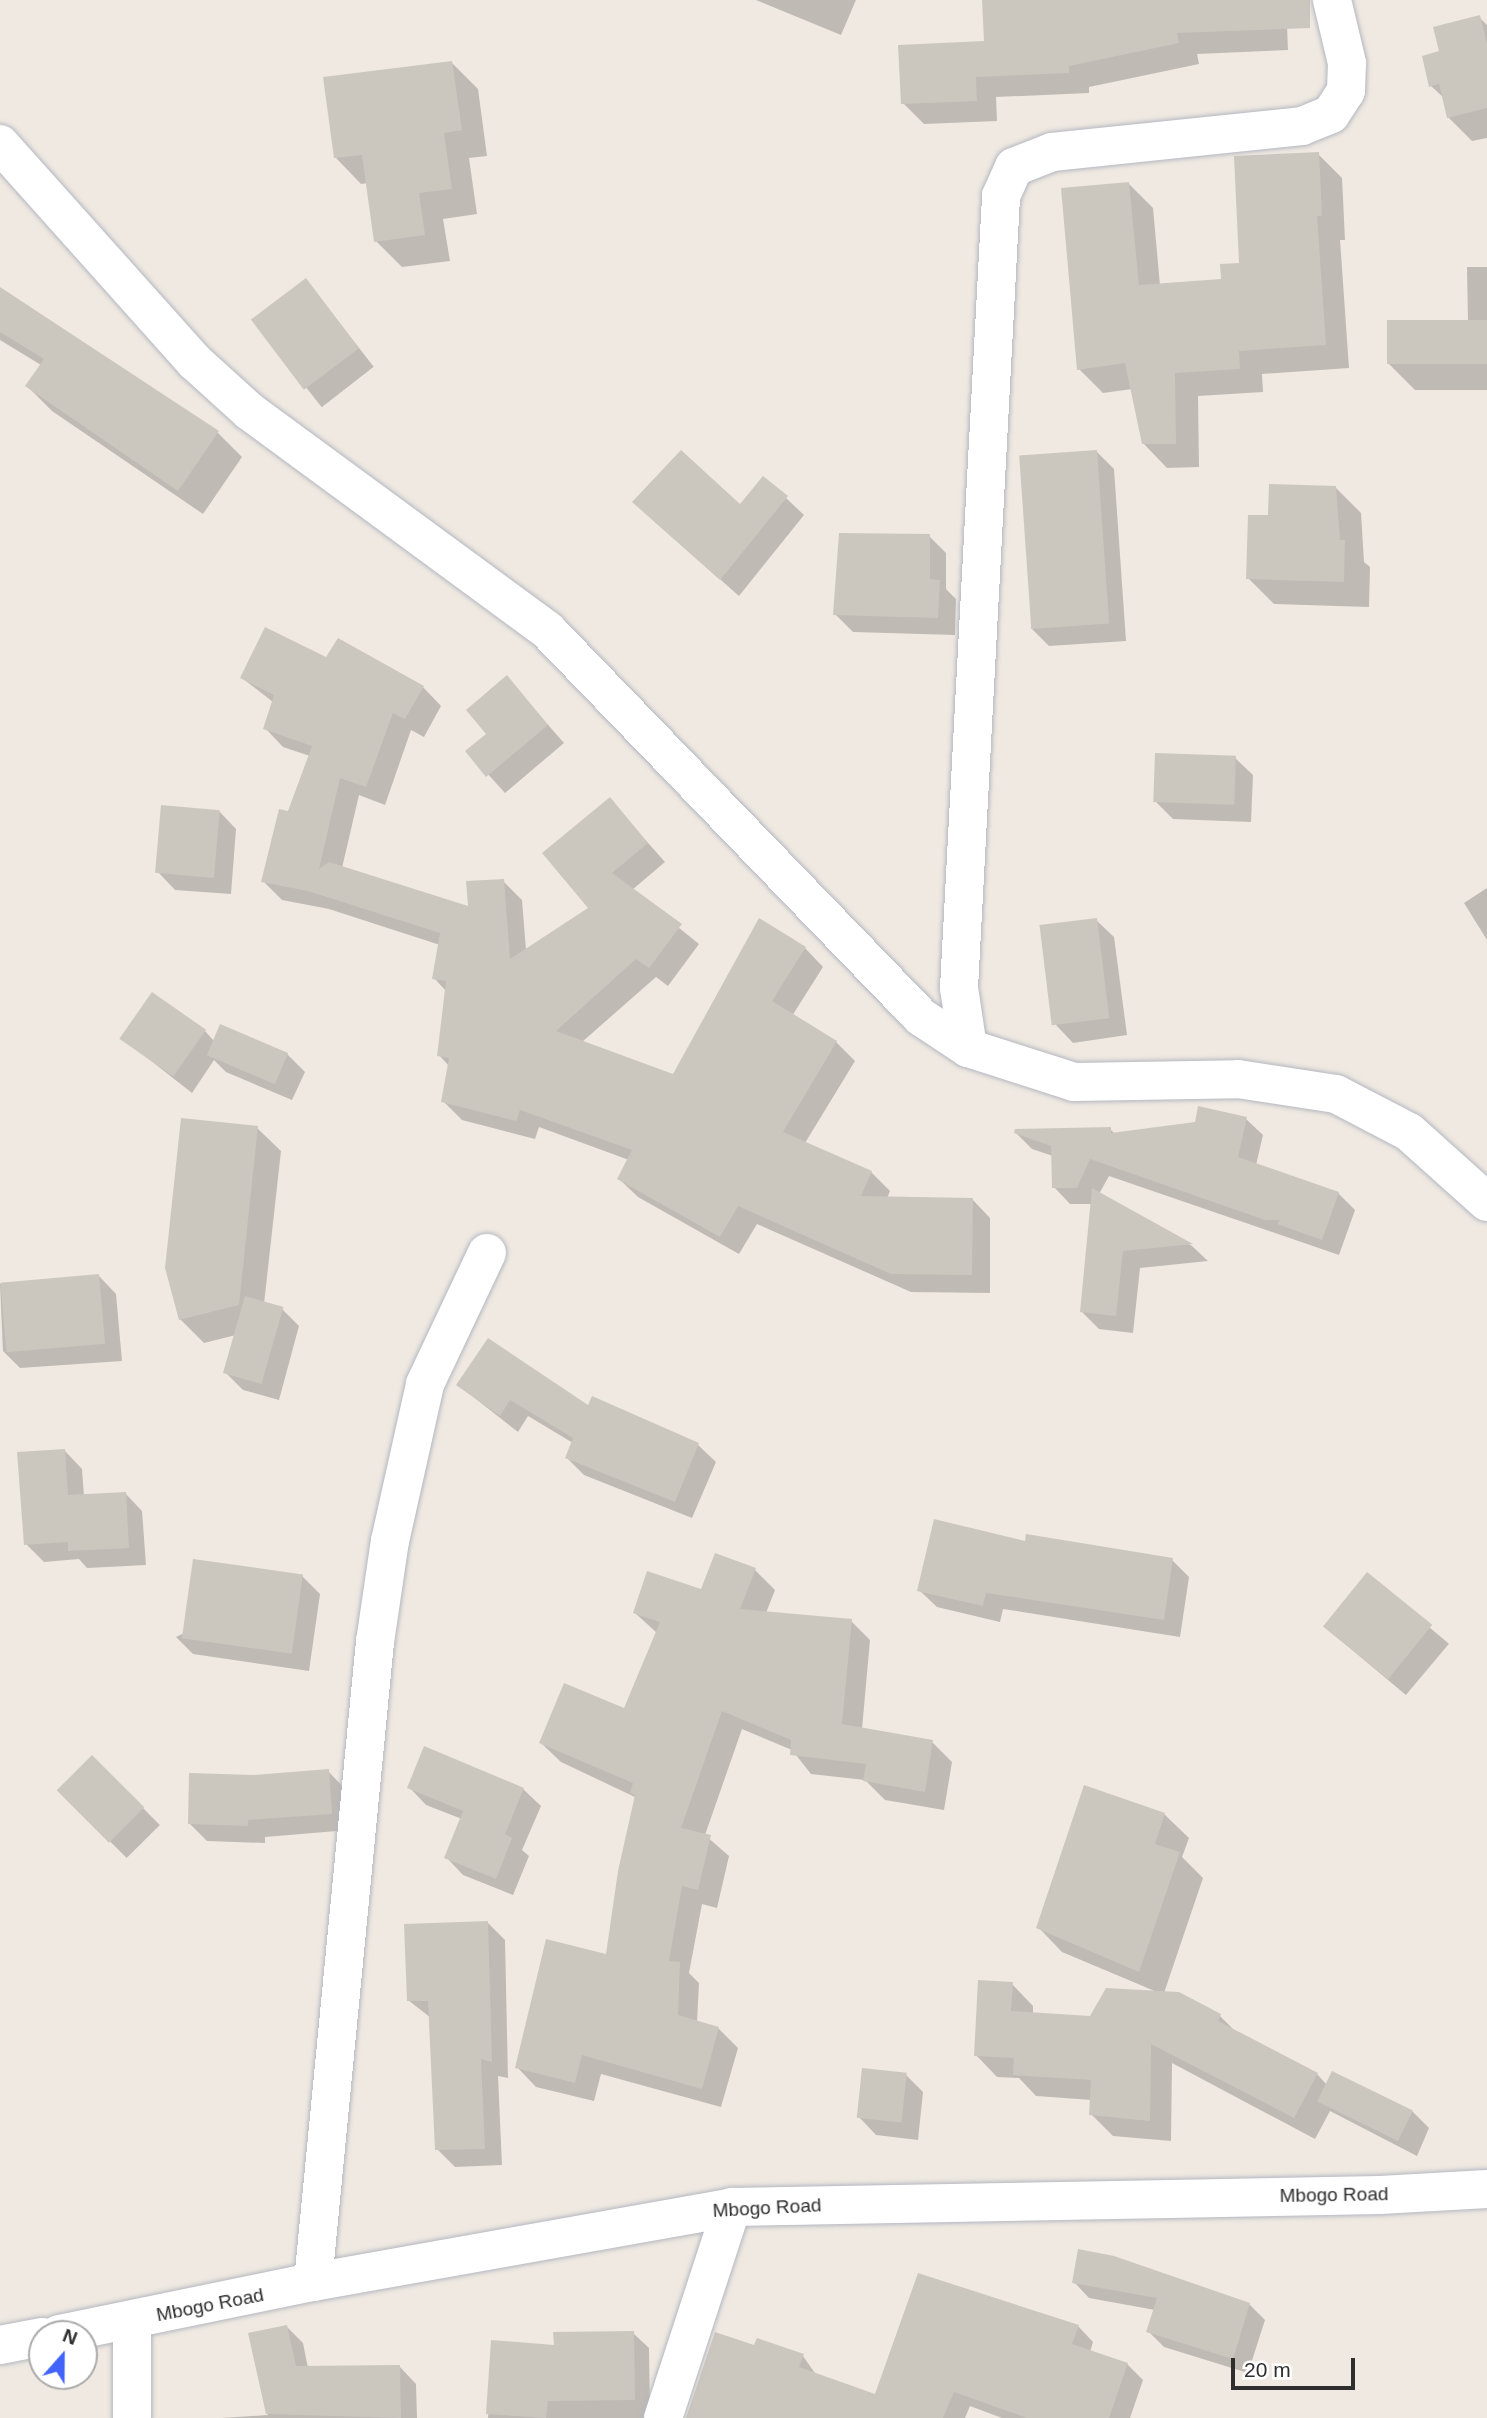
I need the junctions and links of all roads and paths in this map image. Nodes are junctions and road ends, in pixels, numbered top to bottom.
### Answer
1 (1332, 0) edge
2 (0, 144) edge
3 (968, 1048) junction
4 (1487, 1202) edge
5 (486, 1254) dead end
6 (1487, 2189) edge
7 (732, 2207) junction
8 (313, 2282) junction
9 (132, 2320) junction
10 (98, 2327) edge
11 (28, 2340) edge
12 (0, 2345) edge
13 (132, 2418) edge
14 (663, 2418) edge

1 - 3 street
2 - 3 street
3 - 4 street
5 - 8 street
6 - 7 street, Mbogo Road
7 - 8 street, Mbogo Road
7 - 14 street
8 - 9 street, Mbogo Road
9 - 10 street, Mbogo Road
9 - 13 street
11 - 12 street

